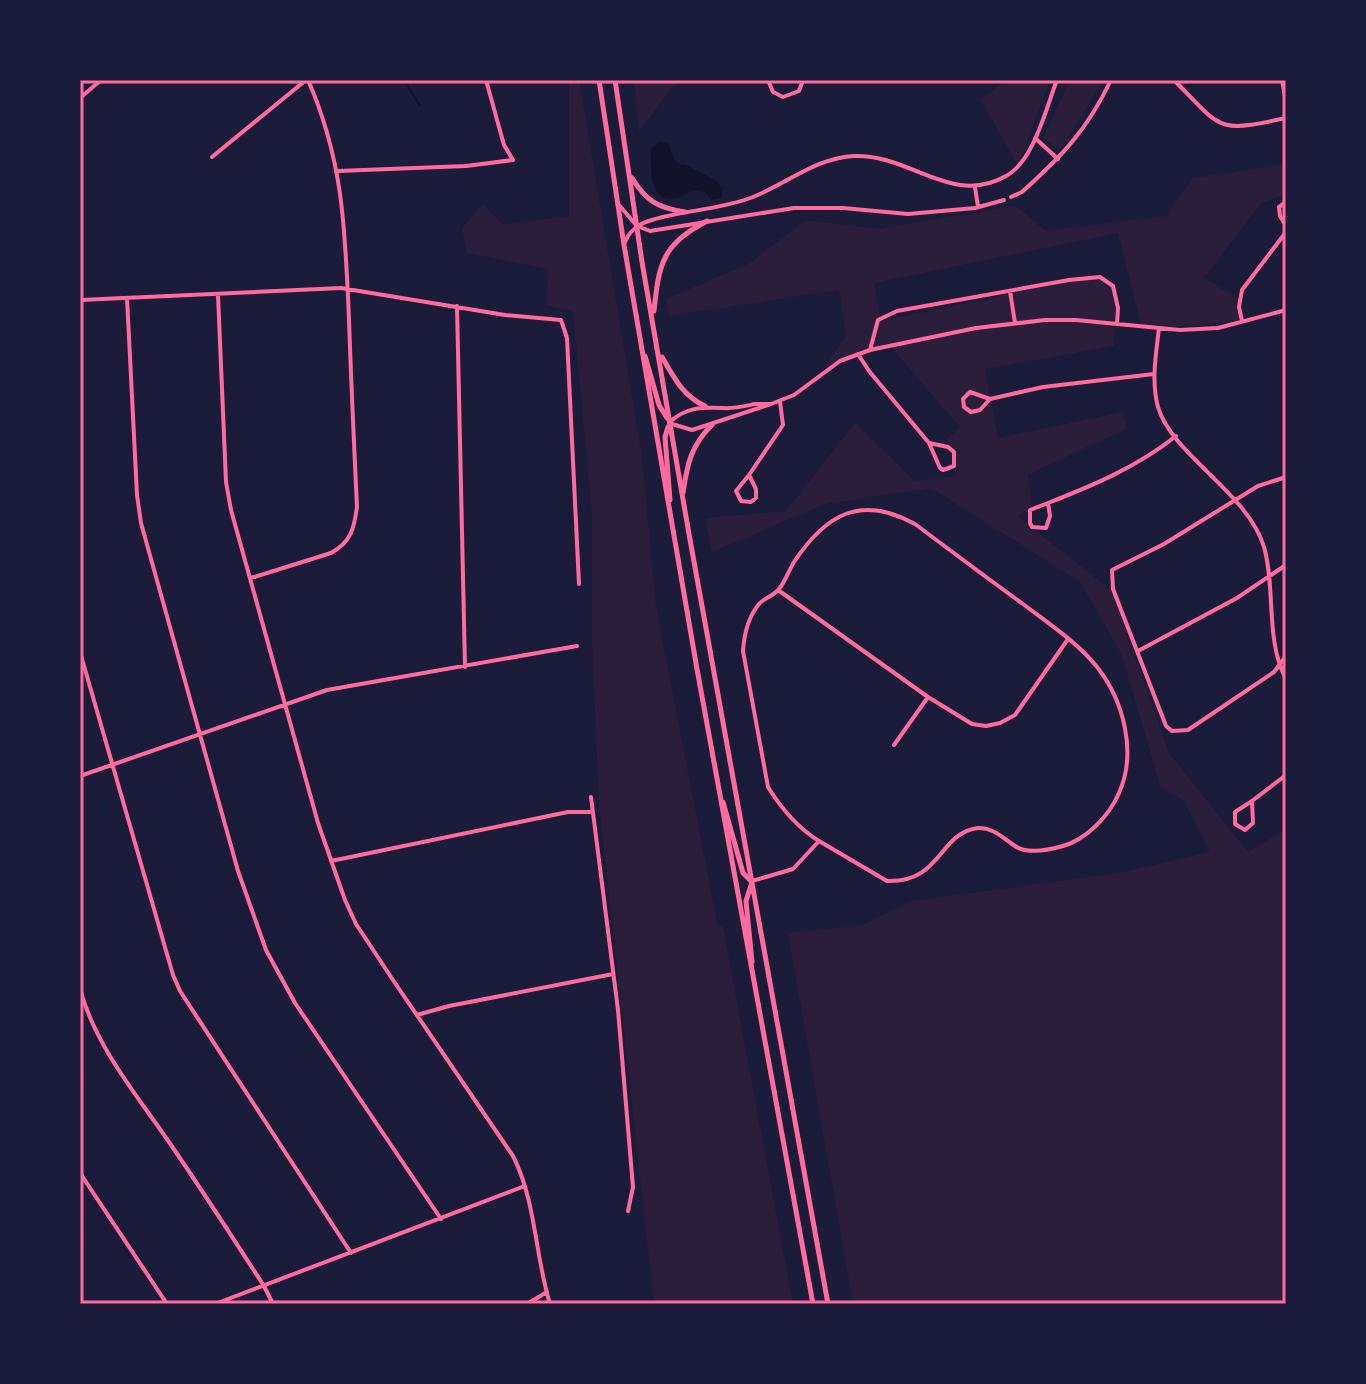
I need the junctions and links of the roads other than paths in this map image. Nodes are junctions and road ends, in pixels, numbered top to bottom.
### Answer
1 (101, 80) edge
2 (307, 80) edge
3 (486, 80) edge
4 (599, 80) edge
5 (615, 80) edge
6 (768, 80) edge
7 (803, 80) edge
8 (1057, 80) edge
9 (1111, 80) edge
10 (1174, 80) edge
11 (1282, 80) edge
12 (80, 98) edge
13 (1286, 102) edge
14 (1286, 118) edge
15 (1035, 138) junction
16 (212, 157) dead end
17 (1058, 159) junction
18 (628, 168) junction
19 (338, 171) junction
20 (975, 187) junction
21 (1011, 197) dead end
22 (1004, 200) dead end
23 (1286, 202) edge
24 (619, 205) junction
25 (978, 207) junction
26 (685, 212) junction
27 (707, 221) junction
28 (637, 226) junction
29 (1286, 226) edge
30 (1286, 232) edge
31 (624, 245) junction
32 (347, 289) junction
33 (1010, 291) junction
34 (218, 295) junction
35 (127, 298) junction
36 (80, 300) edge
37 (457, 306) junction
38 (1286, 310) edge
39 (653, 320) junction
40 (1242, 321) junction
41 (1015, 323) junction
42 (1117, 324) junction
43 (1159, 328) junction
44 (641, 348) junction
45 (870, 350) junction
46 (659, 352) junction
47 (858, 354) junction
48 (1154, 374) junction
49 (990, 399) junction
50 (780, 402) junction
51 (771, 404) junction
52 (705, 406) junction
53 (669, 423) junction
54 (712, 425) junction
55 (1176, 436) junction
56 (929, 443) junction
57 (749, 475) junction
58 (1286, 477) edge
59 (682, 498) junction
60 (1234, 500) junction
61 (1048, 503) junction
62 (670, 516) junction
63 (1286, 565) edge
64 (1268, 576) junction
65 (250, 579) junction
66 (579, 584) dead end
67 (778, 590) junction
68 (1068, 639) junction
69 (577, 646) dead end
70 (1138, 651) junction
71 (80, 652) edge
72 (1286, 656) edge
73 (1280, 664) junction
74 (465, 667) junction
75 (1286, 679) edge
76 (928, 697) junction
77 (286, 705) junction
78 (201, 734) junction
79 (894, 745) dead end
80 (111, 764) junction
81 (1286, 775) edge
82 (80, 776) edge
83 (717, 785) junction
84 (591, 797) dead end
85 (1252, 801) junction
86 (593, 812) junction
87 (819, 841) junction
88 (331, 861) junction
89 (752, 881) junction
90 (613, 974) junction
91 (753, 982) junction
92 (80, 989) edge
93 (417, 1015) junction
94 (80, 1173) edge
95 (525, 1186) junction
96 (628, 1211) dead end
97 (441, 1219) junction
98 (351, 1253) junction
99 (264, 1286) junction
100 (547, 1292) junction
101 (167, 1304) edge
102 (215, 1304) edge
103 (273, 1304) edge
104 (527, 1304) edge
105 (550, 1304) edge
106 (813, 1304) edge
107 (828, 1304) edge

1 - 12 street
2 - 16 street
2 - 19 street
3 - 19 street
4 - 24 main road
5 - 18 main road
6 - 7 street
8 - 15 street
9 - 17 street
10 - 14 street
11 - 13 street
15 - 17 street
15 - 20 street
17 - 21 street
18 - 26 main road
18 - 28 main road
19 - 32 street
20 - 25 street
20 - 26 street
22 - 25 street
23 - 29 street
24 - 28 street
24 - 31 main road
25 - 27 street
26 - 28 street
27 - 28 street
27 - 39 main road
28 - 31 street
28 - 39 main road
30 - 40 street
31 - 44 main road
32 - 34 street
32 - 37 street
32 - 65 street
33 - 41 street
33 - 42 street
33 - 45 street
34 - 35 street
34 - 65 street
35 - 36 street
35 - 78 street
37 - 66 street
37 - 74 street
38 - 40 street
39 - 46 main road
40 - 43 street
41 - 42 street
41 - 45 street
42 - 43 street
43 - 48 street
44 - 53 main road
44 - 62 main road
45 - 47 street
46 - 52 main road
46 - 53 main road
47 - 50 street
47 - 56 street
48 - 49 street
48 - 55 street
49 - 49 street
50 - 51 street
50 - 57 street
51 - 52 street
51 - 54 street
52 - 53 street
53 - 54 street
53 - 59 main road
53 - 62 main road
54 - 59 main road
55 - 60 street
55 - 61 street
56 - 56 street
57 - 57 street
58 - 60 street
59 - 89 main road
60 - 64 street
60 - 70 street
61 - 61 street
62 - 83 main road
63 - 64 street
64 - 70 street
64 - 73 street
65 - 77 street
67 - 68 street
67 - 76 street
67 - 87 street
68 - 76 street
68 - 87 street
69 - 74 street
70 - 73 street
71 - 80 street
72 - 73 street
73 - 75 street
74 - 77 street
76 - 79 street
77 - 78 street
77 - 88 street
78 - 80 street
78 - 97 street
80 - 82 street
80 - 98 street
81 - 85 street
83 - 89 main road
83 - 91 main road
84 - 86 street
85 - 85 street
86 - 88 street
86 - 90 street
87 - 89 street
88 - 93 street
89 - 91 main road
89 - 107 main road
90 - 93 street
90 - 96 street
91 - 106 main road
92 - 99 street
93 - 95 street
94 - 101 street
95 - 97 street
95 - 100 street
97 - 98 street
98 - 99 street
99 - 102 street
99 - 103 street
100 - 104 street
100 - 105 street

